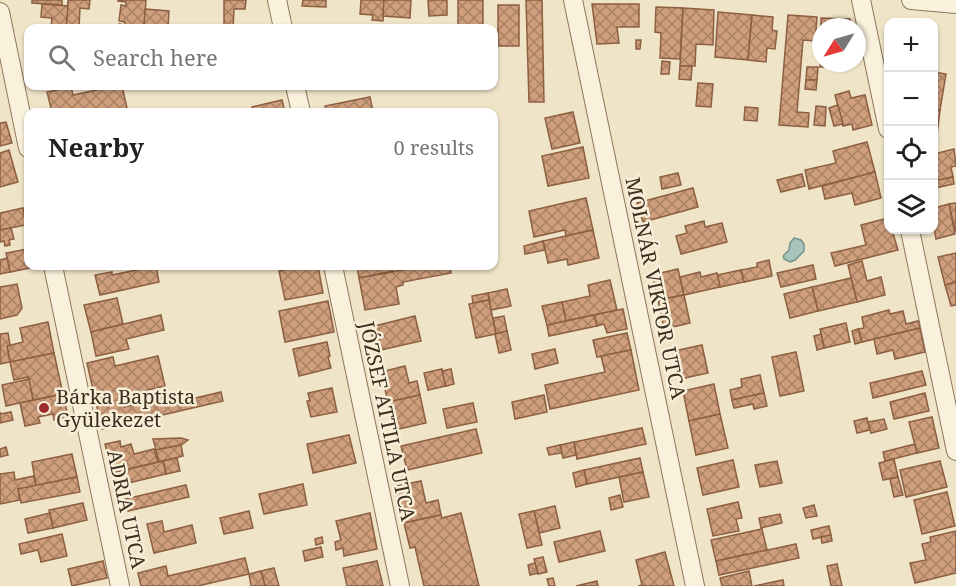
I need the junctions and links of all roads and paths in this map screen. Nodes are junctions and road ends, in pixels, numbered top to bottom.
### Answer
1 (277, 0) edge
2 (573, 0) edge
3 (861, 0) edge
4 (912, 0) edge
5 (956, 4) edge
6 (0, 12) edge
7 (282, 24) edge
8 (296, 90) edge
9 (300, 108) edge
10 (887, 126) edge
11 (24, 129) edge
12 (911, 234) edge
13 (54, 270) edge
14 (334, 270) edge
15 (956, 451) edge
16 (120, 586) edge
17 (400, 586) edge
18 (695, 586) edge

1 - 7 street
2 - 18 street, MOLNÁR VIKTOR UTCA
3 - 10 street
4 - 5 street
6 - 11 street
8 - 9 street
12 - 15 street
13 - 16 street, ADRIA UTCA
14 - 17 street, JÓZSEF ATTILA UTCA

